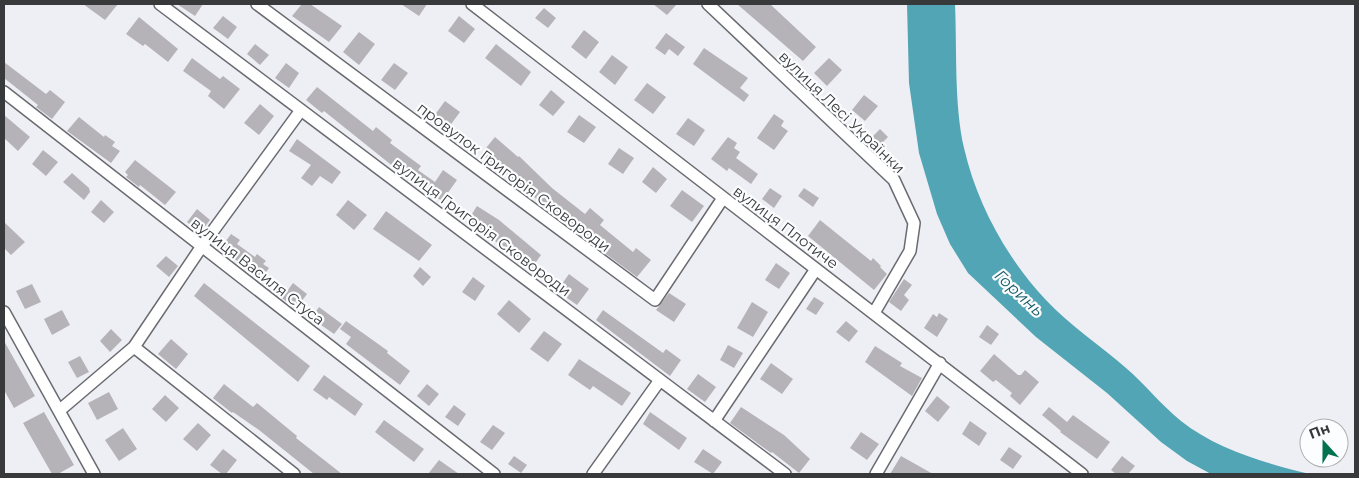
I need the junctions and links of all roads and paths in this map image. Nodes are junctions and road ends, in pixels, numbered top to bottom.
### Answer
1 (160, 4) edge
2 (257, 4) edge
3 (472, 4) edge
4 (708, 4) edge
5 (4, 92) edge
6 (301, 110) junction
7 (723, 198) junction
8 (202, 246) junction
9 (816, 269) junction
10 (4, 312) edge
11 (874, 313) junction
12 (134, 347) junction
13 (940, 363) junction
14 (660, 380) junction
15 (60, 410) junction
16 (714, 421) junction
17 (94, 474) edge
18 (294, 474) edge
19 (494, 474) edge
20 (594, 474) edge
21 (785, 474) edge
22 (876, 474) edge
23 (1082, 474) edge

1 - 6 street, вулиця Григорія Сковороди
2 - 7 street, провулок Григорія Сковороди
3 - 7 street, вулиця Плотиче
4 - 11 street, вулиця Лесі Українки
5 - 8 street, вулиця Василя Стуса
6 - 8 street
6 - 14 street, вулиця Григорія Сковороди
7 - 9 street, вулиця Плотиче
8 - 12 street
8 - 19 street, вулиця Василя Стуса
9 - 11 street, вулиця Плотиче
9 - 16 street
10 - 15 street
11 - 13 street, вулиця Плотиче
12 - 15 street
12 - 18 street
13 - 22 street
13 - 23 street, вулиця Плотиче
14 - 16 street, вулиця Григорія Сковороди
14 - 20 street
15 - 17 street
16 - 21 street, вулиця Григорія Сковороди

